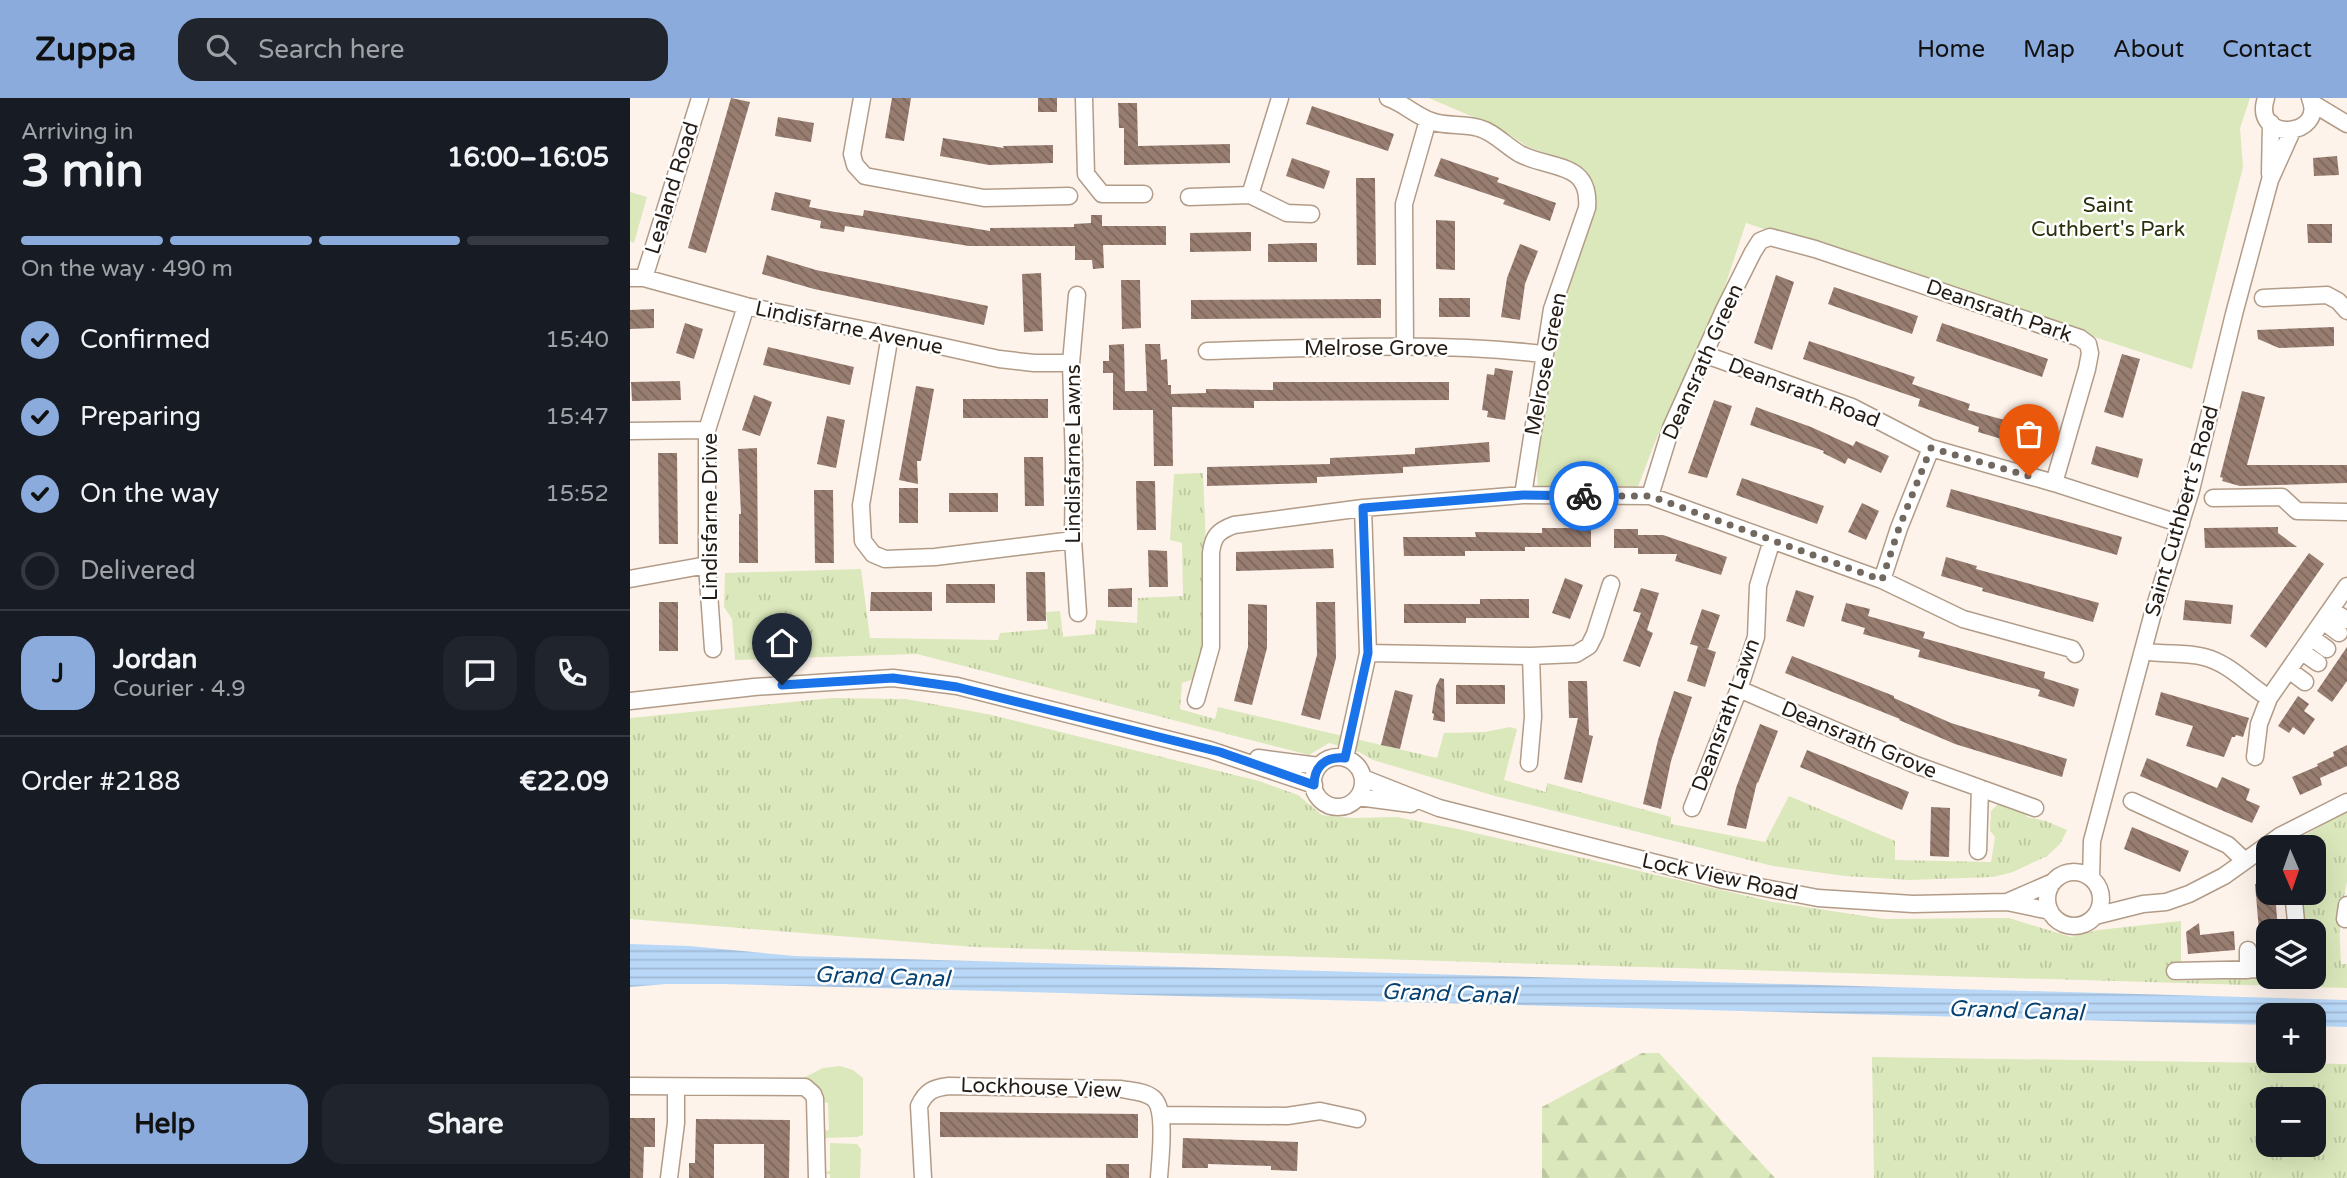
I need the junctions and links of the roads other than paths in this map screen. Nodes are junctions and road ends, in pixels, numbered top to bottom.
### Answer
1 (700, 98) edge
2 (862, 98) edge
3 (1084, 98) edge
4 (1280, 98) edge
5 (1388, 98) edge
6 (2266, 98) edge
7 (2311, 101) edge
8 (1428, 120) junction
9 (2271, 123) junction
10 (2346, 124) edge
11 (2299, 127) junction
12 (2270, 180) junction
13 (1144, 194) dead end
14 (1250, 195) junction
15 (1069, 196) dead end
16 (1189, 197) dead end
17 (1311, 214) dead end
18 (1770, 237) joint
19 (637, 278) edge
20 (1077, 295) dead end
21 (2263, 298) dead end
22 (746, 306) junction
23 (2347, 311) edge
24 (890, 335) junction
25 (1405, 346) junction
26 (1208, 351) dead end
27 (1544, 354) junction
28 (1706, 355) junction
29 (1071, 363) junction
30 (707, 430) junction
31 (630, 431) edge
32 (1931, 448) junction
33 (2054, 483) junction
34 (1523, 495) junction
35 (1650, 496) junction
36 (2213, 498) dead end
37 (1363, 508) junction
38 (2347, 512) edge
39 (2181, 524) junction
40 (1073, 540) junction
41 (1772, 540) junction
42 (707, 565) junction
43 (630, 579) edge
44 (1882, 580) junction
45 (1611, 584) dead end
46 (2339, 603) edge
47 (1078, 613) dead end
48 (2343, 626) edge
49 (2308, 644) junction
50 (713, 649) dead end
51 (2143, 651) junction
52 (1368, 653) junction
53 (2075, 654) dead end
54 (2323, 655) dead end
55 (1531, 656) junction
56 (2290, 671) junction
57 (2305, 682) dead end
58 (1739, 689) junction
59 (2269, 698) junction
60 (1196, 700) dead end
61 (630, 701) edge
62 (1220, 752) junction
63 (2255, 757) dead end
64 (1345, 758) junction
65 (1529, 763) dead end
66 (1319, 766) junction
67 (1363, 778) junction
68 (1314, 785) junction
69 (1979, 788) junction
70 (1358, 797) junction
71 (2132, 801) dead end
72 (2347, 802) edge
73 (1440, 808) junction
74 (1692, 808) dead end
75 (2035, 808) dead end
76 (2288, 835) edge
77 (2092, 841) junction
78 (1978, 851) dead end
79 (2256, 854) edge
80 (2245, 860) junction
81 (2071, 872) junction
82 (2091, 878) junction
83 (2053, 882) junction
84 (2101, 896) junction
85 (2007, 902) junction
86 (2143, 904) junction
87 (2050, 911) junction
88 (2095, 916) junction
89 (2248, 950) dead end
90 (2248, 970) junction
91 (2256, 970) edge
92 (2175, 971) dead end
93 (630, 1086) edge
94 (676, 1087) junction
95 (1161, 1115) junction
96 (1357, 1119) dead end
97 (669, 1178) edge
98 (817, 1178) edge
99 (923, 1178) edge
100 (1159, 1178) edge

1 - 19 street, Lealand Road
2 - 15 street
3 - 13 street
4 - 14 street
5 - 8 street
6 - 9 street, Saint Cuthbert’s Road
7 - 10 street
7 - 11 street, Saint Cuthbert’s Road
8 - 25 street
8 - 27 street, Melrose Green
9 - 11 street
9 - 12 street, Saint Cuthbert’s Road
10 - 11 street
11 - 12 street, Saint Cuthbert’s Road
12 - 39 street, Saint Cuthbert’s Road
14 - 16 street
14 - 17 street
18 - 28 street, Deansrath Green
18 - 33 street, Deansrath Park
19 - 22 street, Lindisfarne Avenue
20 - 29 street, Lindisfarne Lawns
21 - 23 street
22 - 24 street, Lindisfarne Avenue
22 - 30 street, Lindisfarne Drive
24 - 29 street, Lindisfarne Avenue
24 - 40 street
25 - 26 street, Melrose Grove
25 - 27 street, Melrose Grove
27 - 34 street, Melrose Green
28 - 32 street, Deansrath Road
28 - 35 street, Deansrath Green
29 - 40 street, Lindisfarne Lawns
30 - 31 street
30 - 42 street, Lindisfarne Drive
32 - 33 street, Deansrath Road
32 - 44 street
33 - 39 street, Deansrath Road
34 - 35 street
34 - 37 street
35 - 41 street
36 - 38 street
37 - 52 street
37 - 60 street
39 - 51 street, Saint Cuthbert’s Road
40 - 47 street, Lindisfarne Lawns
41 - 44 street
41 - 58 street, Deansrath Lawn
42 - 43 street
42 - 50 street, Lindisfarne Drive
44 - 53 street
45 - 55 street
46 - 48 street
46 - 49 street
49 - 54 street
49 - 56 street
51 - 59 street
51 - 77 street, Saint Cuthbert’s Road
52 - 55 street
52 - 64 street
55 - 65 street
56 - 57 street
56 - 59 street
58 - 69 street, Deansrath Grove
58 - 74 street, Deansrath Lawn
59 - 63 street
61 - 62 street, Lock View Road
62 - 66 street, Lock View Road
62 - 68 street, Lock View Road
64 - 66 street, Lock View Road
64 - 67 street, Lock View Road
66 - 68 street
67 - 70 street
67 - 73 street, Lock View Road
68 - 70 street, Lock View Road
69 - 75 street, Deansrath Grove
69 - 78 street
70 - 73 street, Lock View Road
71 - 80 street
72 - 76 street
73 - 85 street, Lock View Road
77 - 81 street, Saint Cuthbert’s Road
77 - 82 street, Saint Cuthbert’s Road
79 - 80 street
80 - 86 street
81 - 82 street
81 - 83 street
82 - 84 street
83 - 85 street, Lock View Road
83 - 87 street
84 - 86 street
84 - 88 street
85 - 87 street, Lock View Road
86 - 88 street
87 - 88 street
89 - 90 street
90 - 91 street
90 - 92 street
93 - 94 street
94 - 97 street
94 - 98 street
95 - 96 street
95 - 99 street, Lockhouse View
95 - 100 street

